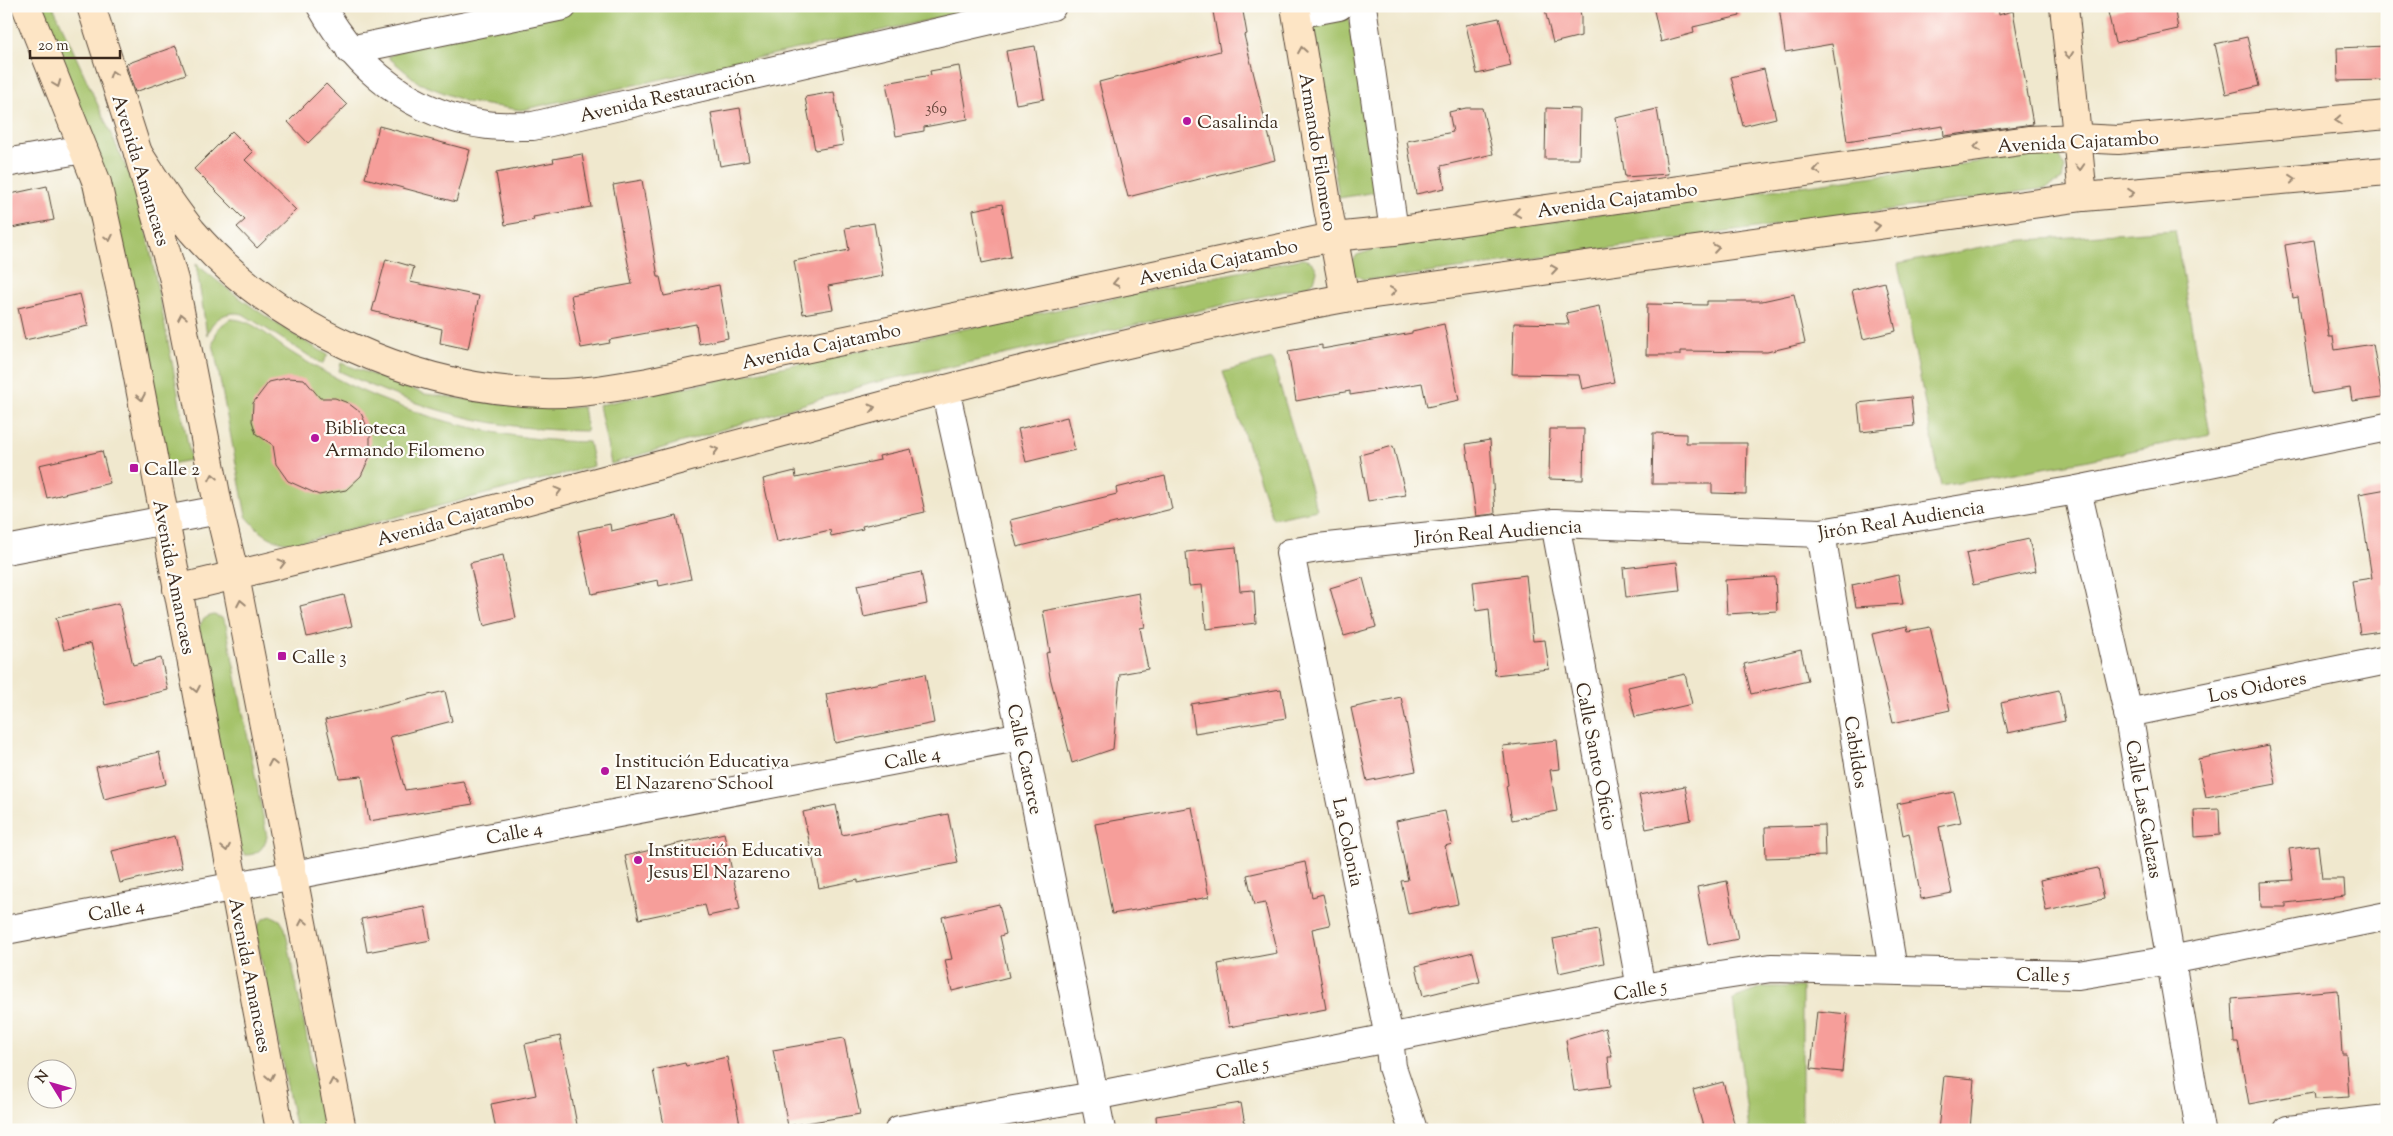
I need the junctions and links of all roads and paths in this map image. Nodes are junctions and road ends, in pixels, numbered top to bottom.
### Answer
1 (26, 6) edge
2 (91, 6) edge
3 (322, 6) edge
4 (563, 6) edge
5 (1052, 6) edge
6 (1339, 6) edge
7 (1362, 6) edge
8 (2064, 6) edge
9 (1296, 10) edge
10 (350, 50) junction
11 (2387, 115) edge
12 (2078, 138) junction
13 (83, 149) junction
14 (138, 153) junction
15 (6, 163) edge
16 (2387, 171) edge
17 (2083, 197) junction
18 (1394, 231) junction
19 (1332, 237) junction
20 (1345, 298) junction
21 (945, 389) junction
22 (2387, 427) edge
23 (2077, 490) junction
24 (219, 510) junction
25 (164, 519) junction
26 (1555, 523) junction
27 (1821, 533) junction
28 (6, 550) edge
29 (1290, 553) joint
30 (235, 576) junction
31 (177, 589) junction
32 (2387, 660) edge
33 (2128, 713) junction
34 (1022, 736) junction
35 (294, 874) junction
36 (234, 886) junction
37 (2387, 916) edge
38 (6, 930) edge
39 (2171, 960) junction
40 (1893, 970) junction
41 (1641, 988) junction
42 (1390, 1037) junction
43 (1094, 1096) junction
44 (2387, 1119) edge
45 (280, 1130) edge
46 (342, 1130) edge
47 (899, 1130) edge
48 (1100, 1130) edge
49 (1413, 1130) edge
50 (2200, 1130) edge
51 (2288, 1130) edge

1 -> 13 street, Avenida Amancaes
14 -> 2 street, Avenida Amancaes
3 - 10 street, Avenida Restauración
4 - 10 street
5 - 10 street, Avenida Restauración
6 - 9 street
7 - 18 street
8 -> 12 street
19 -> 9 street, Armando Filomeno
11 -> 12 street, Avenida Cajatambo
12 -> 17 street
12 -> 18 street, Avenida Cajatambo
13 - 15 street
13 -> 25 street, Avenida Amancaes
19 -> 14 street, Avenida Cajatambo
24 -> 14 street, Avenida Amancaes
17 -> 16 street, Avenida Cajatambo
20 -> 17 street, Avenida Cajatambo
18 - 19 street, Avenida Cajatambo
19 - 20 street, Armando Filomeno
20 - 21 street, Avenida Cajatambo
30 -> 21 street, Avenida Cajatambo
21 - 34 street, Calle Catorce
22 - 23 street, Jirón Real Audiencia
23 - 27 street, Jirón Real Audiencia
23 - 33 street, Calle Las Calezas
24 - 25 street
24 - 30 street, Avenida Amancaes
25 - 28 street
25 - 31 street, Avenida Amancaes
26 - 27 street, Jirón Real Audiencia
26 - 29 street, Jirón Real Audiencia
26 - 41 street, Calle Santo Oficio
27 - 40 street, Cabildos
29 - 42 street, La Colonia
30 - 31 street, Avenida Cajatambo
35 -> 30 street, Avenida Amancaes
31 -> 36 street, Avenida Amancaes
32 - 33 street, Los Oidores
33 - 39 street, Calle Las Calezas
34 - 35 street, Calle 4
34 - 43 street, Calle Catorce
35 - 36 street, Calle 4
46 -> 35 street, Avenida Amancaes
36 - 38 street, Calle 4
36 -> 45 street, Avenida Amancaes
37 - 39 street, Calle 5
39 - 40 street, Calle 5
39 - 50 street, Calle Las Calezas
40 - 41 street, Calle 5
41 - 42 street, Calle 5
42 - 43 street, Calle 5
42 - 49 street, La Colonia
43 - 47 street, Calle 5
43 - 48 street, Calle Catorce
44 - 51 street

